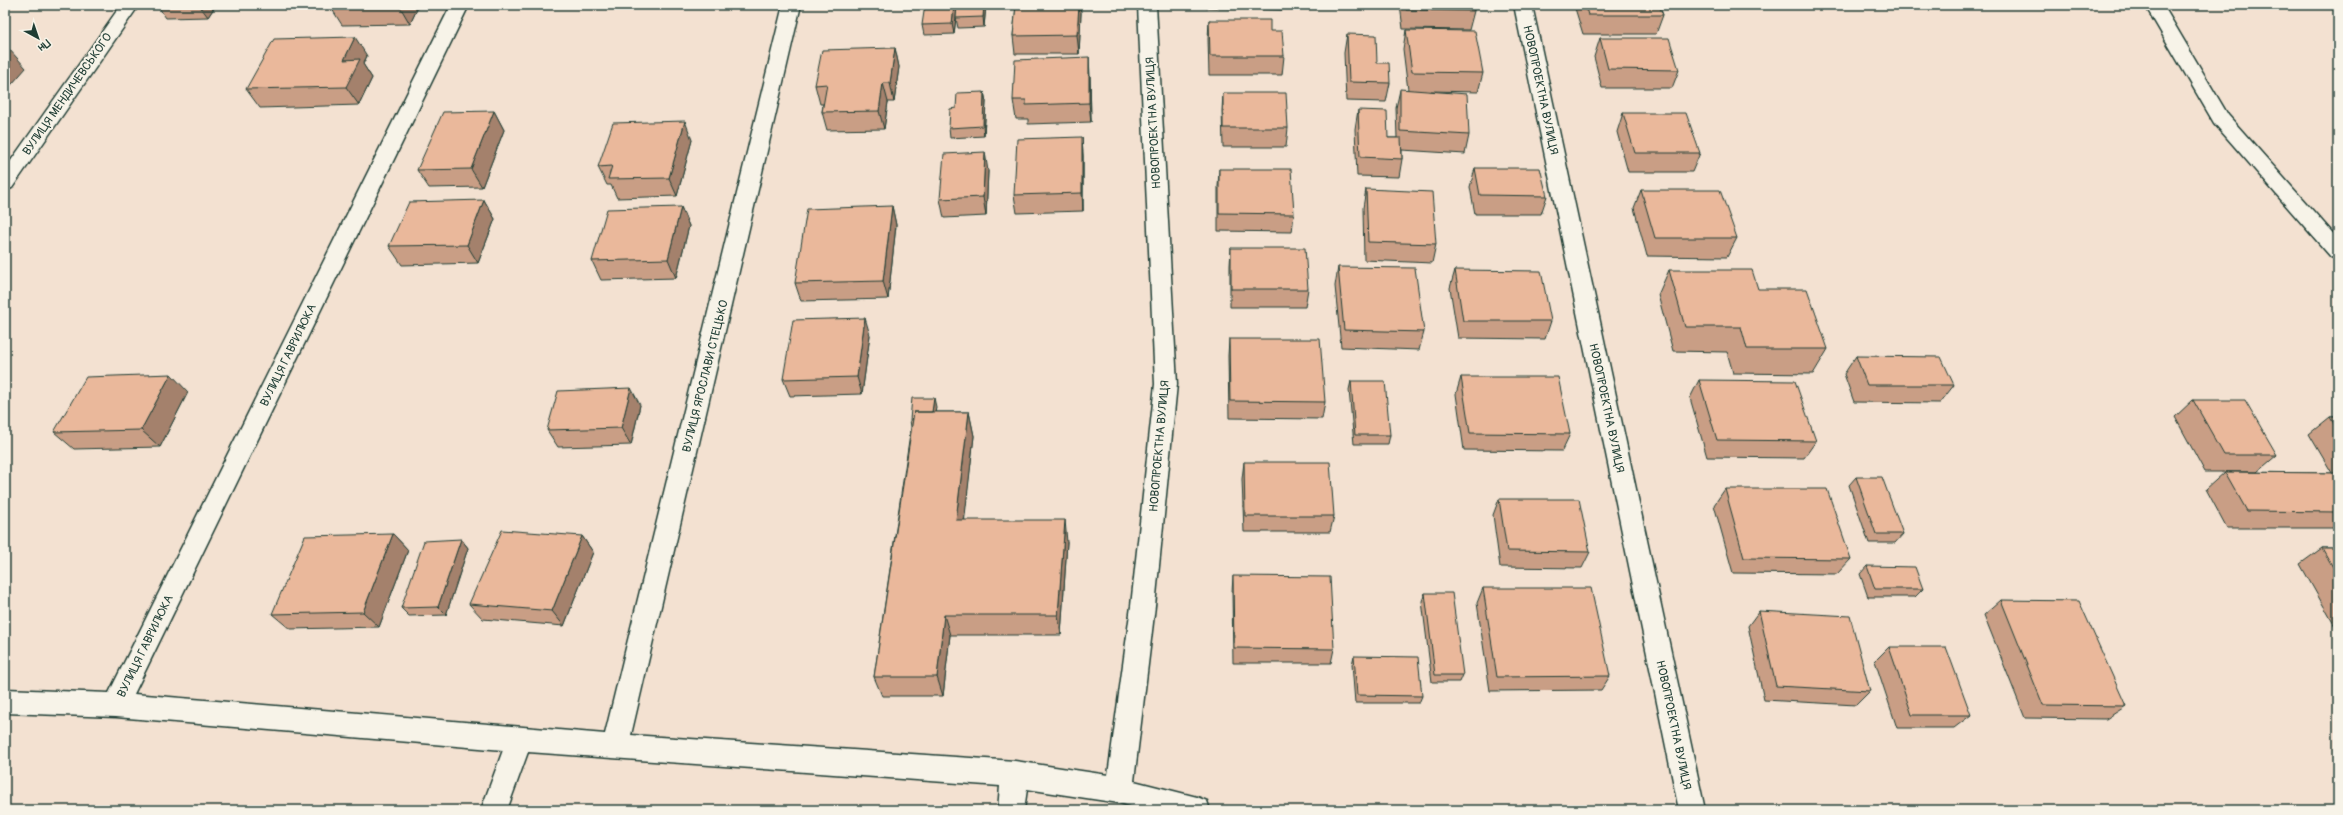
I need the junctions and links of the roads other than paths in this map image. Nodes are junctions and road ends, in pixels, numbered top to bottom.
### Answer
1 (130, 5) edge
2 (460, 5) edge
3 (792, 5) edge
4 (1146, 5) edge
5 (1523, 5) edge
6 (2154, 5) edge
7 (5, 183) edge
8 (2338, 252) edge
9 (6, 703) edge
10 (116, 705) junction
11 (520, 738) junction
12 (615, 747) junction
13 (1015, 774) junction
14 (1119, 790) junction
15 (494, 810) edge
16 (1011, 810) edge
17 (1197, 810) edge
18 (1692, 810) edge

1 - 7 street, ВУЛИЦЯ МЕНДИЧЕВСЬКОГО
2 - 10 street, ВУЛИЦЯ ГАВРИЛЮКА
3 - 12 street, ВУЛИЦЯ ЯРОСЛАВИ СТЕЦЬКО
4 - 14 street, НОВОПРОЕКТНА ВУЛИЦЯ
5 - 18 street, НОВОПРОЕКТНА ВУЛИЦЯ
6 - 8 street
9 - 10 street
10 - 11 street
11 - 12 street
11 - 15 street
12 - 13 street
13 - 14 street
13 - 16 street
14 - 17 street

